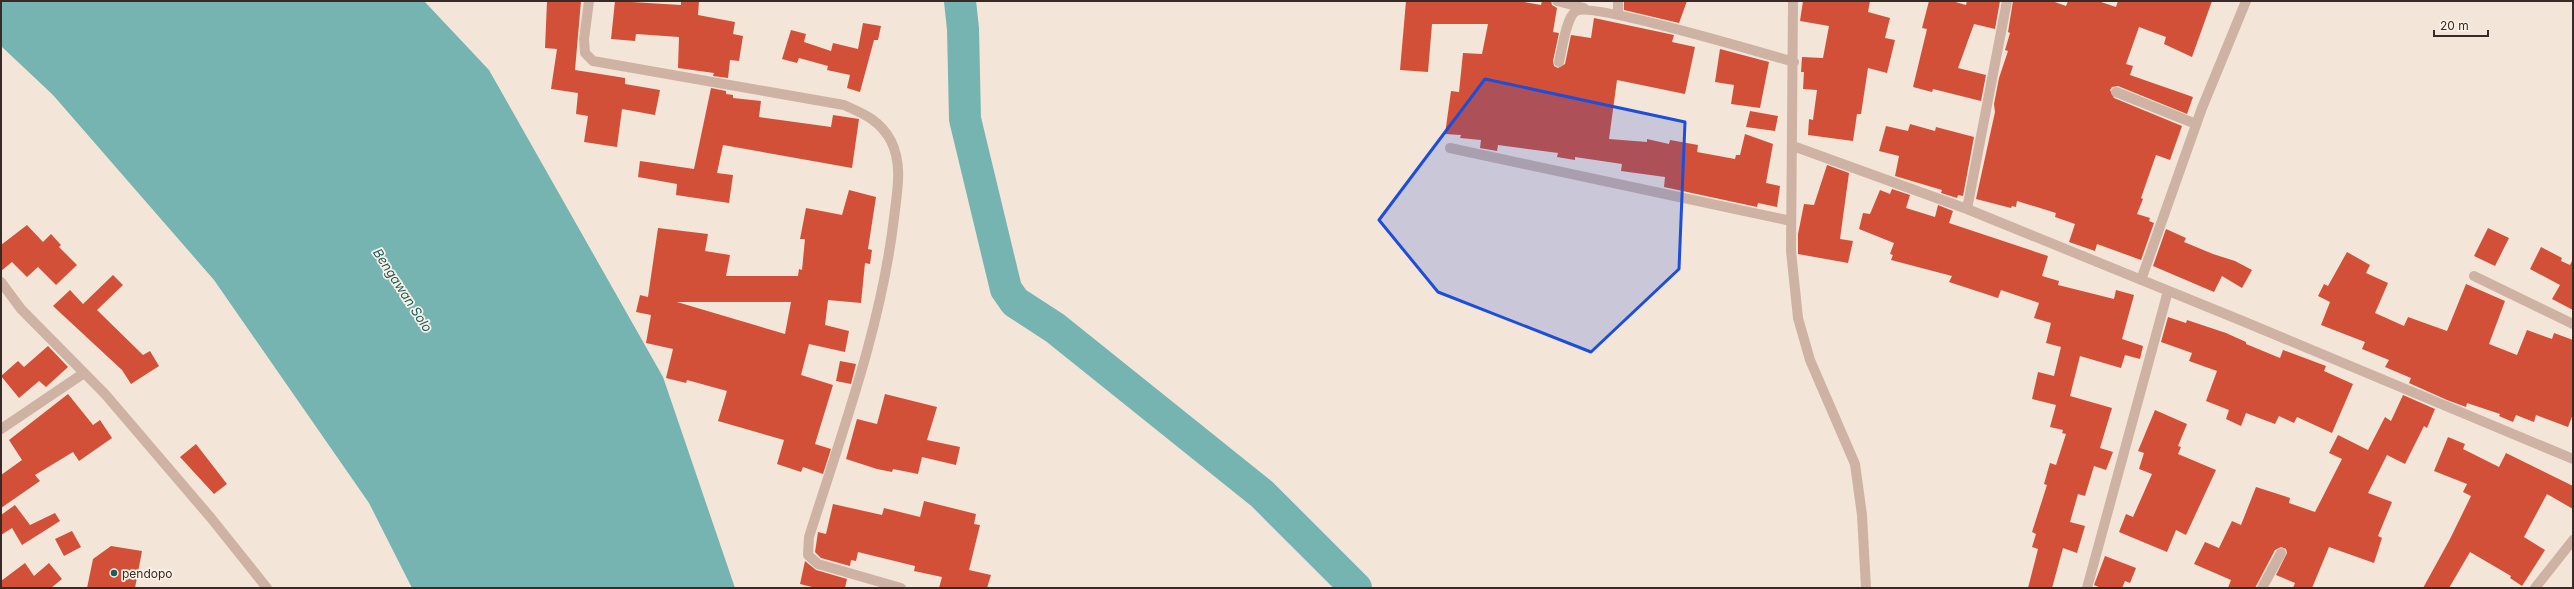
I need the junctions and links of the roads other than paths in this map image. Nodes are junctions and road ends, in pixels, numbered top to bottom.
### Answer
1 (589, 1) edge
2 (1557, 1) edge
3 (1618, 1) edge
4 (1793, 1) edge
5 (2007, 1) edge
6 (2246, 1) edge
7 (1586, 9) junction
8 (1618, 14) junction
9 (1559, 62) dead end
10 (1794, 62) junction
11 (2116, 92) dead end
12 (2196, 124) junction
13 (1793, 146) junction
14 (1450, 148) dead end
15 (1967, 209) junction
16 (1791, 221) junction
17 (2474, 276) dead end
18 (2141, 280) junction
19 (1, 282) edge
20 (2168, 291) junction
21 (2573, 324) edge
22 (84, 373) junction
23 (1, 429) edge
24 (2573, 459) edge
25 (2573, 540) edge
26 (2281, 553) dead end
27 (267, 588) edge
28 (901, 588) edge
29 (1866, 588) edge
30 (2087, 588) edge
31 (2262, 588) edge
32 (2535, 588) edge

1 - 28 street
2 - 7 street
3 - 8 street
4 - 10 street
5 - 15 street
6 - 12 street
7 - 8 street
7 - 9 street
8 - 10 street
10 - 13 street
11 - 12 street
12 - 18 street
13 - 15 street
13 - 16 street
14 - 16 street
15 - 18 street
16 - 29 street
17 - 21 street
18 - 20 street
19 - 22 street
20 - 24 street
20 - 30 street
22 - 23 street
22 - 27 street
25 - 32 street
26 - 31 street

